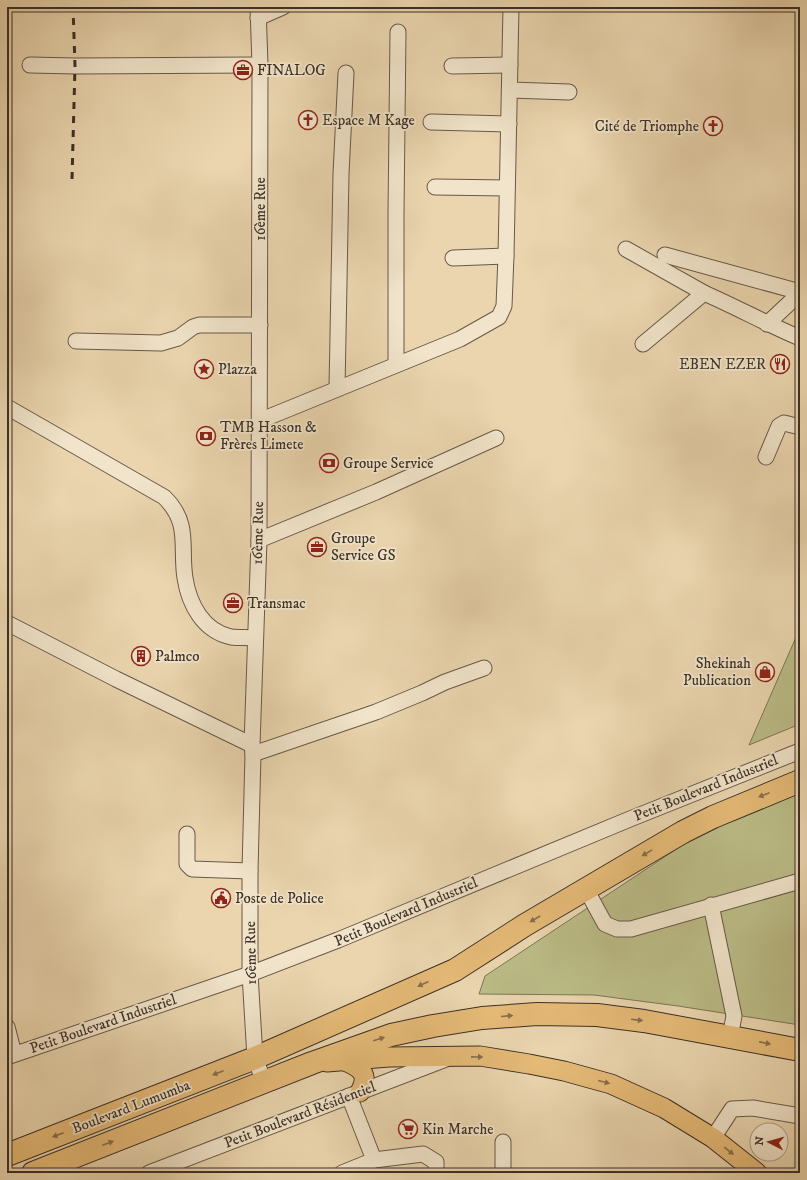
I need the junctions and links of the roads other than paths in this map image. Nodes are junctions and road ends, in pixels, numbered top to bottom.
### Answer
1 (283, 7) edge
2 (511, 7) edge
3 (258, 12) edge
4 (398, 32) dead end
5 (30, 65) dead end
6 (260, 65) junction
7 (510, 65) junction
8 (452, 66) dead end
9 (346, 73) dead end
10 (510, 90) junction
11 (569, 92) dead end
12 (431, 122) dead end
13 (509, 124) junction
14 (435, 187) dead end
15 (508, 188) junction
16 (626, 249) dead end
17 (665, 255) dead end
18 (506, 256) junction
19 (453, 258) dead end
20 (800, 292) edge
21 (704, 293) junction
22 (766, 324) junction
23 (260, 325) junction
24 (800, 338) edge
25 (76, 341) dead end
26 (644, 344) dead end
27 (396, 364) junction
28 (337, 389) junction
29 (7, 407) edge
30 (259, 421) junction
31 (800, 427) edge
32 (496, 438) dead end
33 (766, 457) dead end
34 (259, 540) junction
35 (7, 623) edge
36 (255, 638) junction
37 (484, 668) dead end
38 (252, 749) junction
39 (800, 751) edge
40 (800, 781) edge
41 (187, 834) dead end
42 (250, 871) junction
43 (800, 881) edge
44 (586, 889) junction
45 (711, 905) junction
46 (250, 974) junction
47 (7, 1027) edge
48 (730, 1037) junction
49 (800, 1050) edge
50 (10, 1056) edge
51 (451, 1057) junction
52 (255, 1058) junction
53 (345, 1061) junction
54 (312, 1063) junction
55 (264, 1082) junction
56 (354, 1094) junction
57 (800, 1116) edge
58 (713, 1138) junction
59 (503, 1142) dead end
60 (7, 1155) edge
61 (374, 1160) junction
62 (357, 1170) edge
63 (33, 1173) edge
64 (149, 1173) edge
65 (342, 1173) edge
66 (436, 1173) edge
67 (503, 1173) edge
68 (757, 1173) edge

1 - 3 street
2 - 7 street
3 - 6 street, 16ème Rue
4 - 27 street
5 - 6 street
6 - 23 street, 16ème Rue
7 - 8 street
7 - 10 street
9 - 28 street
10 - 11 street
10 - 13 street
12 - 13 street
13 - 15 street
14 - 15 street
15 - 18 street
16 - 21 street
17 - 20 street
18 - 19 street
18 - 27 street
20 - 22 street
21 - 22 street
21 - 26 street
22 - 24 street
23 - 25 street
23 - 30 street, 16ème Rue
27 - 28 street
28 - 30 street
29 - 36 street
30 - 34 street, 16ème Rue
31 - 33 street
32 - 34 street
34 - 36 street, 16ème Rue
35 - 38 street
36 - 38 street, 16ème Rue
37 - 38 street
38 - 42 street, 16ème Rue
39 - 46 street, Petit Boulevard Industriel
40 -> 44 highway, Boulevard Lumumba
41 - 42 street
42 - 46 street, 16ème Rue
43 - 45 street
44 - 45 street
44 -> 52 highway, Boulevard Lumumba
45 - 48 street
46 - 50 street, Petit Boulevard Industriel
46 - 52 street, 16ème Rue
47 - 50 street
48 -> 49 highway, Boulevard Lumumba
54 -> 48 highway, Boulevard Lumumba
51 - 53 main road
51 - 56 street, Petit Boulevard Résidentiel
51 -> 58 main road
52 - 55 street, 16ème Rue
52 -> 60 highway, Boulevard Lumumba
53 - 54 main road
53 - 56 main road
54 - 55 highway, Boulevard Lumumba
63 -> 55 highway, Boulevard Lumumba
56 - 61 street
56 - 64 street, Petit Boulevard Résidentiel
57 - 58 street
58 -> 68 main road
59 - 67 street
61 - 62 street
61 - 66 street
62 - 65 street

